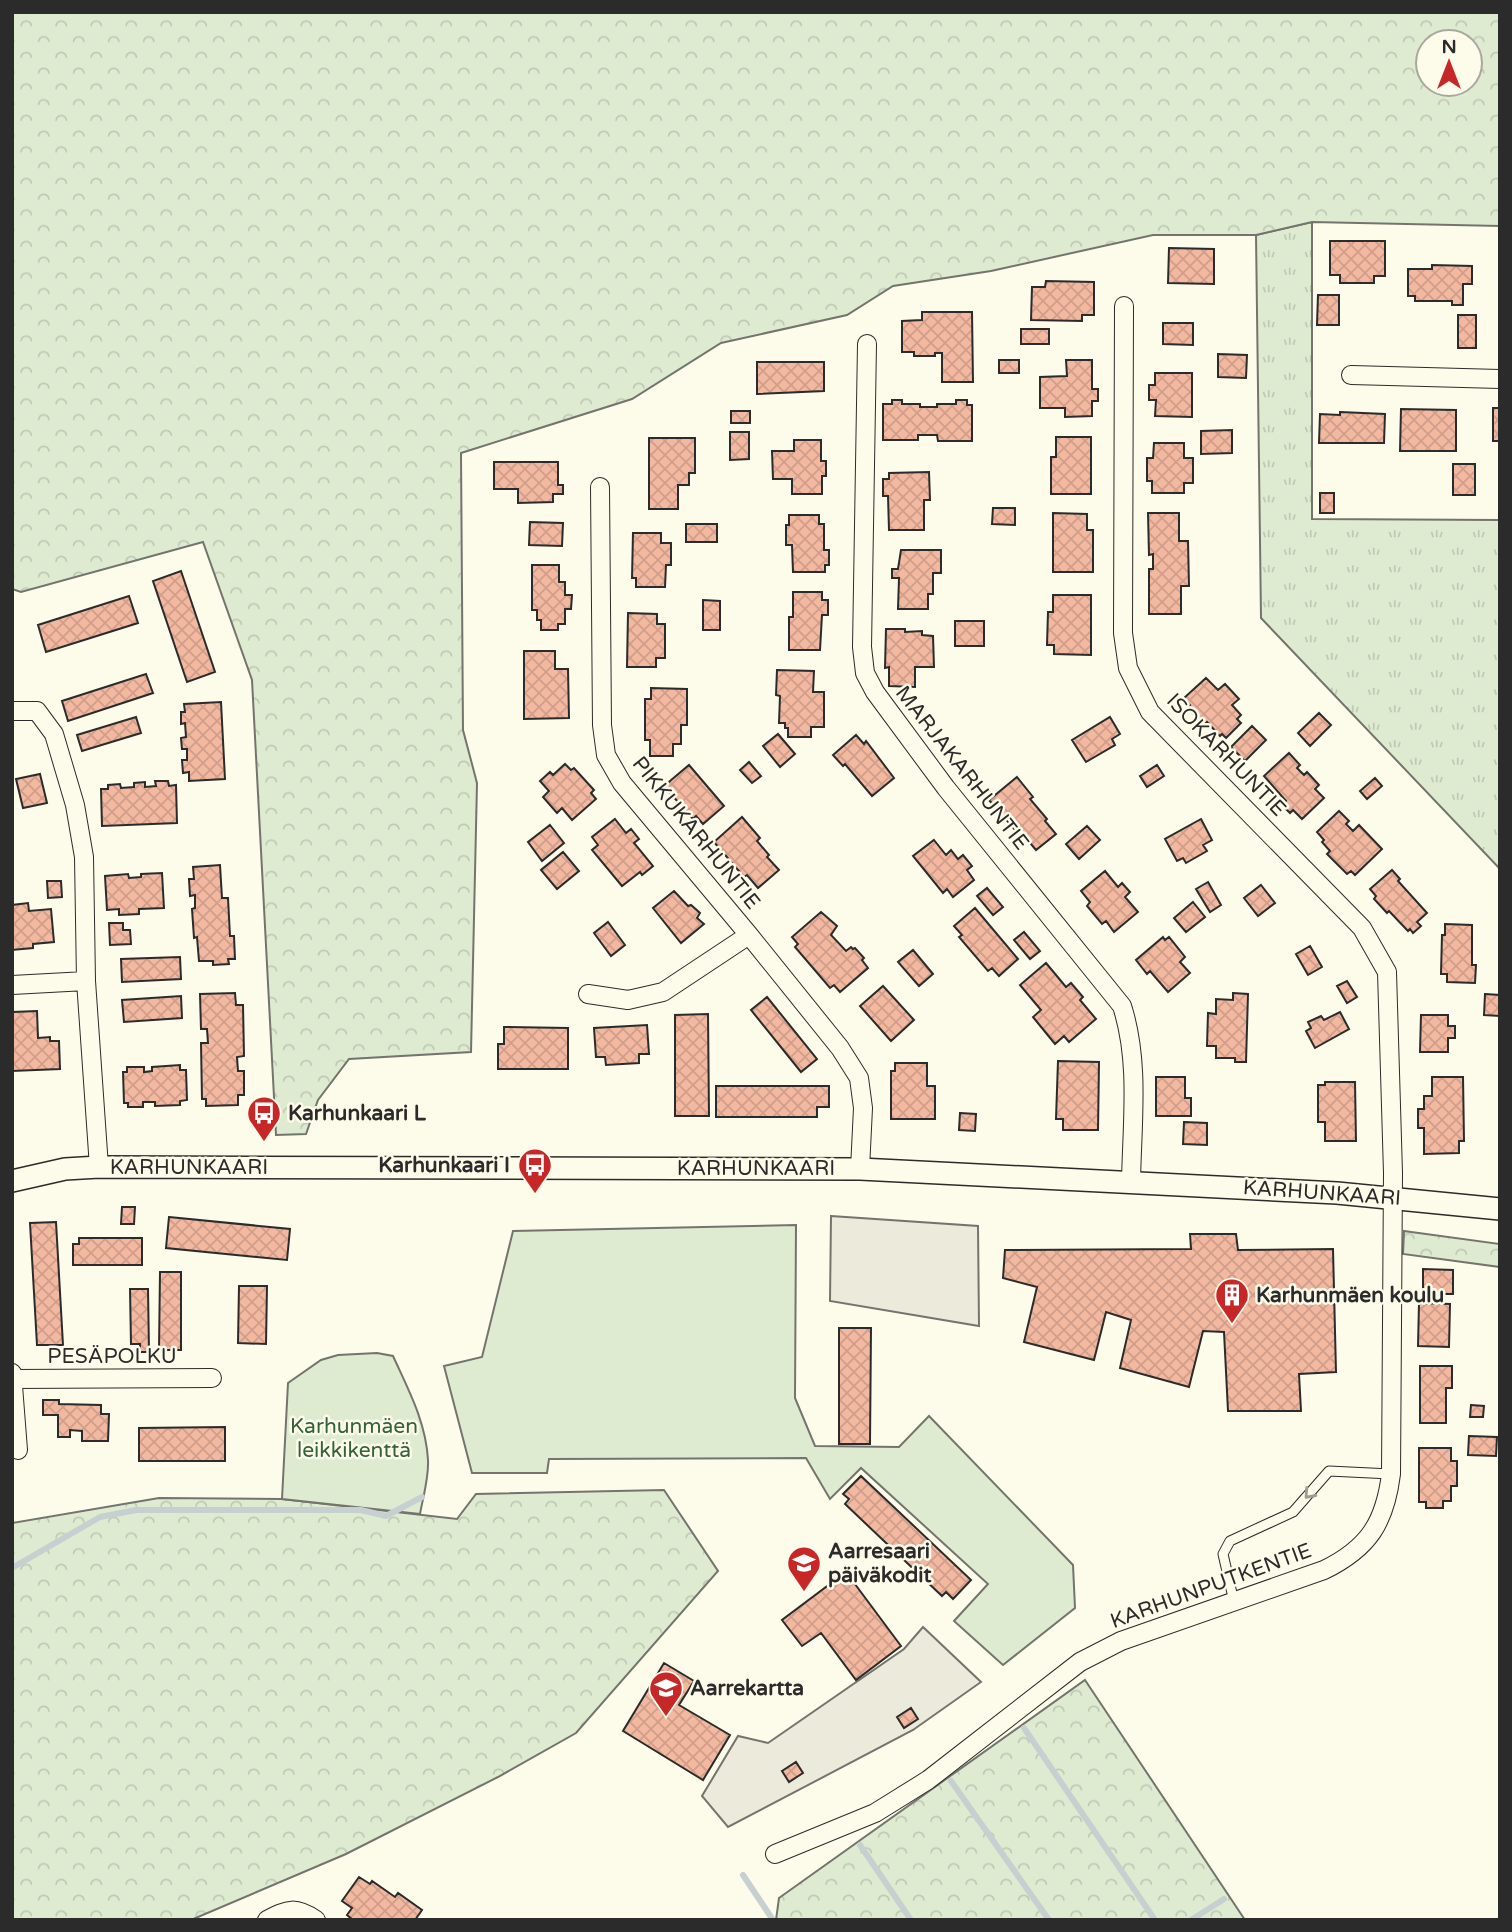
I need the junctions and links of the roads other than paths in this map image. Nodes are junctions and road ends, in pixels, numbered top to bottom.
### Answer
1 (1124, 306) dead end
2 (867, 344) dead end
3 (1351, 375) dead end
4 (1500, 379) edge
5 (600, 487) dead end
6 (12, 712) edge
7 (749, 934) junction
8 (86, 981) junction
9 (12, 985) edge
10 (588, 994) dead end
11 (99, 1167) junction
12 (860, 1169) junction
13 (12, 1181) edge
14 (1131, 1182) junction
15 (1392, 1197) junction
16 (1500, 1209) edge
17 (12, 1373) edge
18 (212, 1378) dead end
19 (13, 1379) edge
20 (18, 1450) dead end
21 (1391, 1474) junction
22 (1234, 1602) junction
23 (775, 1854) dead end
24 (267, 1920) edge
25 (316, 1920) edge

1 - 15 street, ISOKARHUNTIE
2 - 14 street, MARJAKARHUNTIE
3 - 4 street
5 - 7 street, PIKKUKARHUNTIE
6 - 8 street
7 - 10 street
7 - 12 street, PIKKUKARHUNTIE
8 - 9 street
8 - 11 street
11 - 12 street, KARHUNKAARI
11 - 13 street, KARHUNKAARI
12 - 14 street, KARHUNKAARI
14 - 15 street, KARHUNKAARI
15 - 16 street, KARHUNKAARI
15 - 21 street, KARHUNPUTKENTIE
17 - 19 street
18 - 19 street, PESÄPOLKU
19 - 20 street
21 - 22 street, KARHUNPUTKENTIE
21 -> 22 lane
22 - 23 street, KARHUNPUTKENTIE
24 - 25 street

